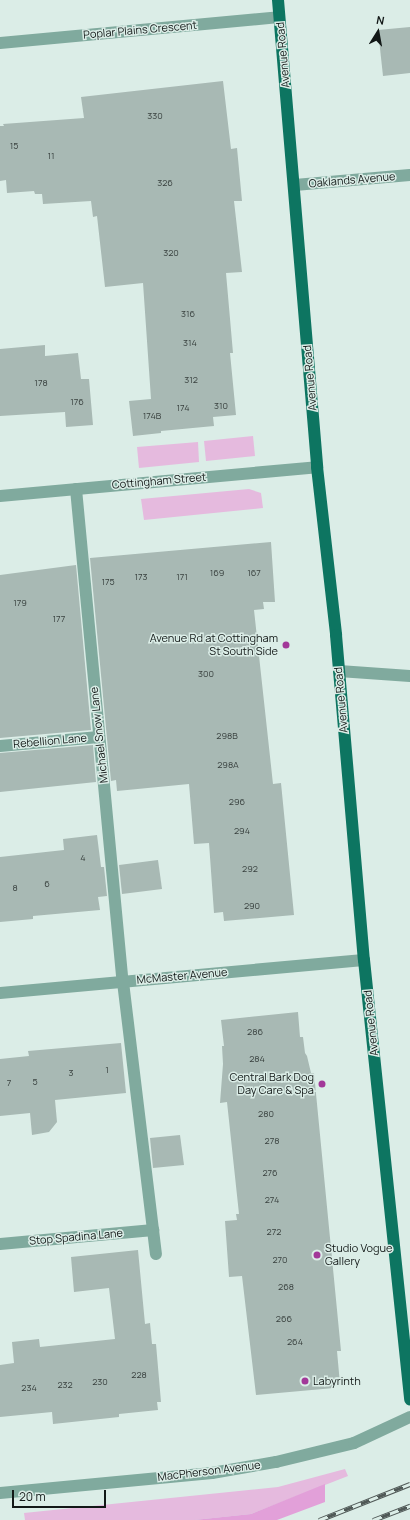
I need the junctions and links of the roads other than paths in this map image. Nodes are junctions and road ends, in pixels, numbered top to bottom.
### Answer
1 (278, 0) edge
2 (279, 17) junction
3 (0, 43) edge
4 (410, 175) edge
5 (295, 185) junction
6 (317, 467) junction
7 (76, 489) junction
8 (0, 496) edge
9 (339, 671) junction
10 (410, 676) edge
11 (99, 737) junction
12 (0, 746) edge
13 (364, 960) junction
14 (123, 982) junction
15 (0, 994) edge
16 (153, 1230) junction
17 (0, 1244) edge
18 (156, 1254) dead end
19 (410, 1400) edge
20 (410, 1418) edge
21 (0, 1493) edge

1 - 2 main road, Avenue Road
2 - 3 street, Poplar Plains Crescent
2 - 5 main road, Avenue Road
4 - 5 street, Oaklands Avenue
5 - 6 main road, Avenue Road
6 - 7 street, Cottingham Street
6 - 9 main road, Avenue Road
7 - 8 street, Cottingham Street
7 - 11 street, Michael Snow Lane
9 - 10 street
9 - 13 main road, Avenue Road
11 - 12 street, Rebellion Lane
11 - 14 street, Michael Snow Lane
13 - 14 street, McMaster Avenue
13 - 19 main road, Avenue Road
14 - 15 street, McMaster Avenue
14 - 16 street, Michael Snow Lane
16 - 17 street, Stop Spadina Lane
16 - 18 street, Michael Snow Lane
20 - 21 street, MacPherson Avenue

